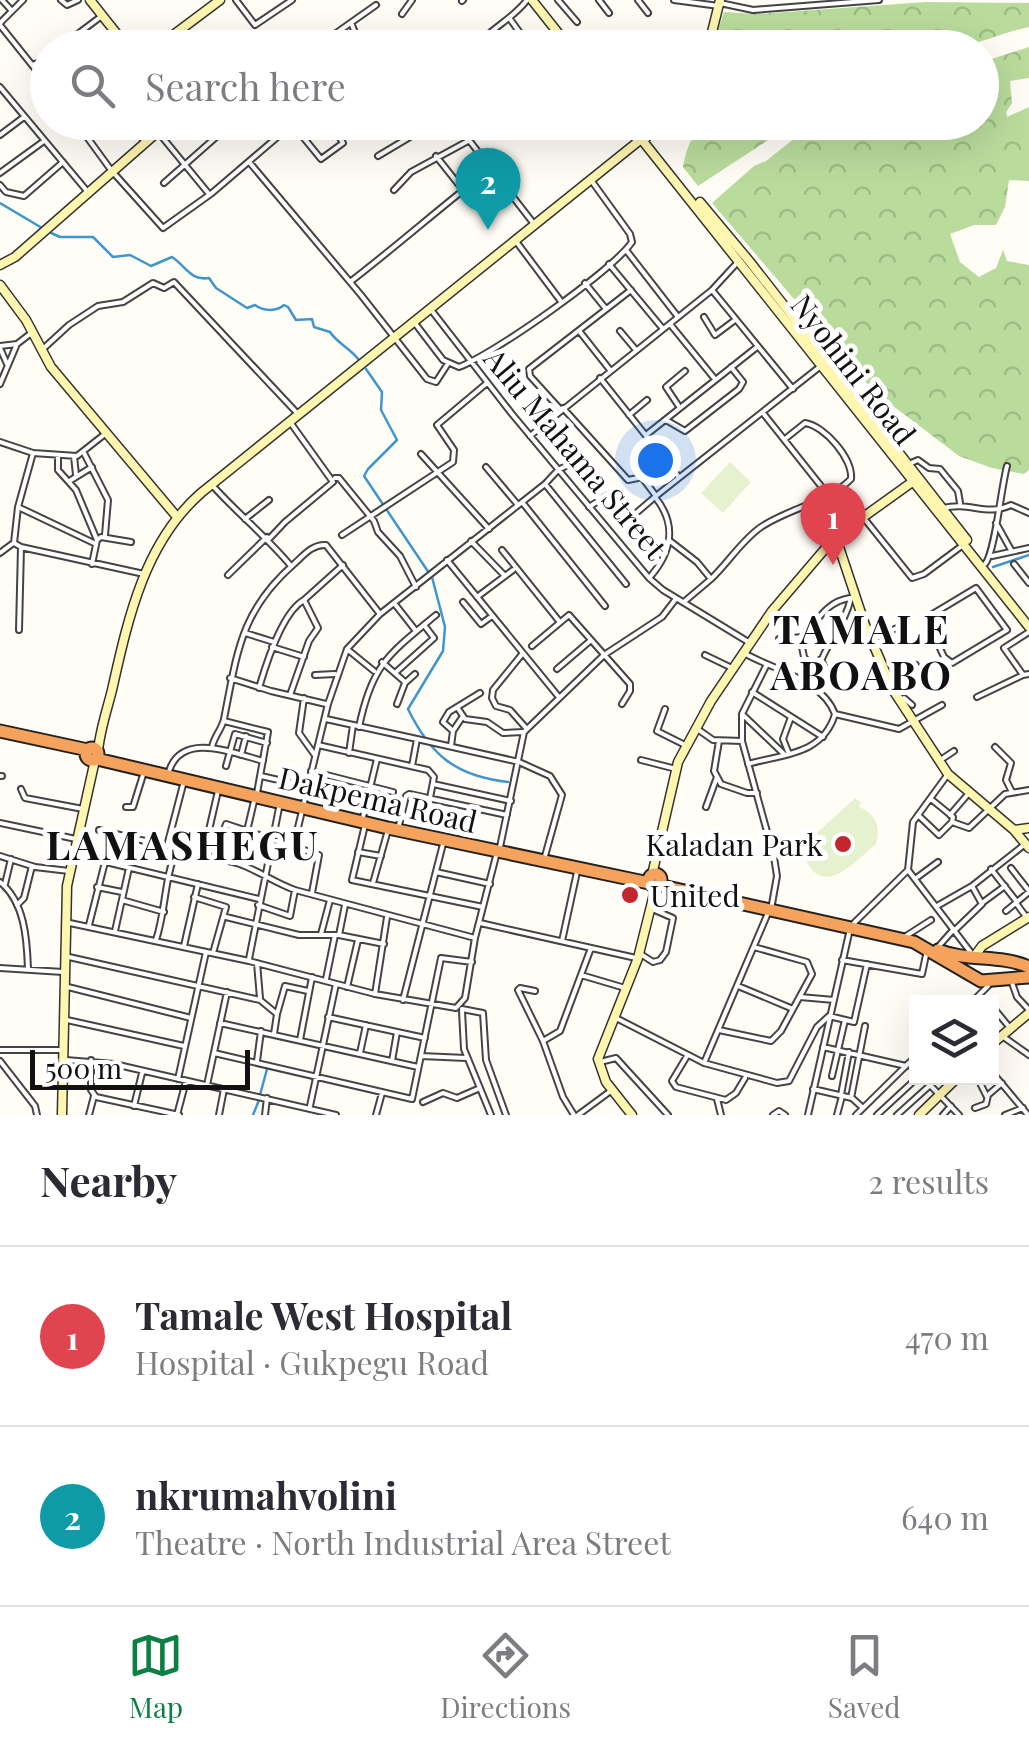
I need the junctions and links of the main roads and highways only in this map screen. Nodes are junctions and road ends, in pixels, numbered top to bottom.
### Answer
1 (90, 0) edge
2 (529, 0) edge
3 (216, 1) edge
4 (719, 3) edge
5 (114, 30) edge
6 (179, 30) edge
7 (555, 30) edge
8 (712, 30) edge
9 (148, 140) edge
10 (634, 140) edge
11 (646, 140) edge
12 (646, 140) edge
13 (0, 264) edge
14 (0, 285) edge
15 (894, 450) junction
16 (916, 479) junction
17 (177, 517) junction
18 (836, 538) junction
19 (1029, 626) edge
20 (1, 734) edge
21 (93, 755) junction
22 (256, 795) junction
23 (304, 806) junction
24 (394, 827) junction
25 (1029, 828) edge
26 (1014, 830) junction
27 (1027, 845) edge
28 (498, 849) junction
29 (654, 880) junction
30 (1028, 918) edge
31 (852, 925) junction
32 (932, 949) junction
33 (973, 957) junction
34 (996, 958) junction
35 (1029, 966) edge
36 (970, 977) junction
37 (1029, 977) edge
38 (993, 982) junction
39 (1029, 1012) edge
40 (999, 1037) edge
41 (950, 1085) edge
42 (923, 1114) edge
43 (62, 1115) edge
44 (632, 1115) edge

1 - 5 main road
2 - 7 main road
3 - 6 main road
4 - 8 main road
9 - 13 main road
10 - 17 main road
11 - 15 main road, Nyohini Road
12 - 15 main road, Nyohini Road
14 - 17 main road
15 - 16 main road, Nyohini Road
15 - 16 main road, Nyohini Road
16 - 18 main road
16 - 19 main road, Nyohini Road
16 - 19 main road, Nyohini Road
17 - 21 main road
18 - 26 main road
18 - 29 main road
20 - 21 highway
21 - 22 highway, Dakpema Road
21 - 22 highway, Dakpema Road
21 - 43 main road
22 - 23 highway, Dakpema Road
22 - 23 highway, Dakpema Road
23 - 24 highway, Dakpema Road
24 - 28 highway, Dakpema Road
24 - 28 highway, Dakpema Road
25 - 26 main road
26 - 27 main road
28 - 29 highway, Dakpema Road
28 - 29 highway, Dakpema Road
29 - 31 highway, Dakpema Road
29 - 44 main road
30 - 33 main road
31 - 32 highway, Dakpema Road
31 - 32 highway, Dakpema Road
32 - 33 highway, Dakpema Road
32 - 36 highway, Dakpema Road
33 - 34 highway, Dakpema Road
33 - 36 highway
34 - 35 highway
34 - 38 highway
36 - 38 highway
37 - 38 highway
39 - 40 main road
41 - 42 main road

